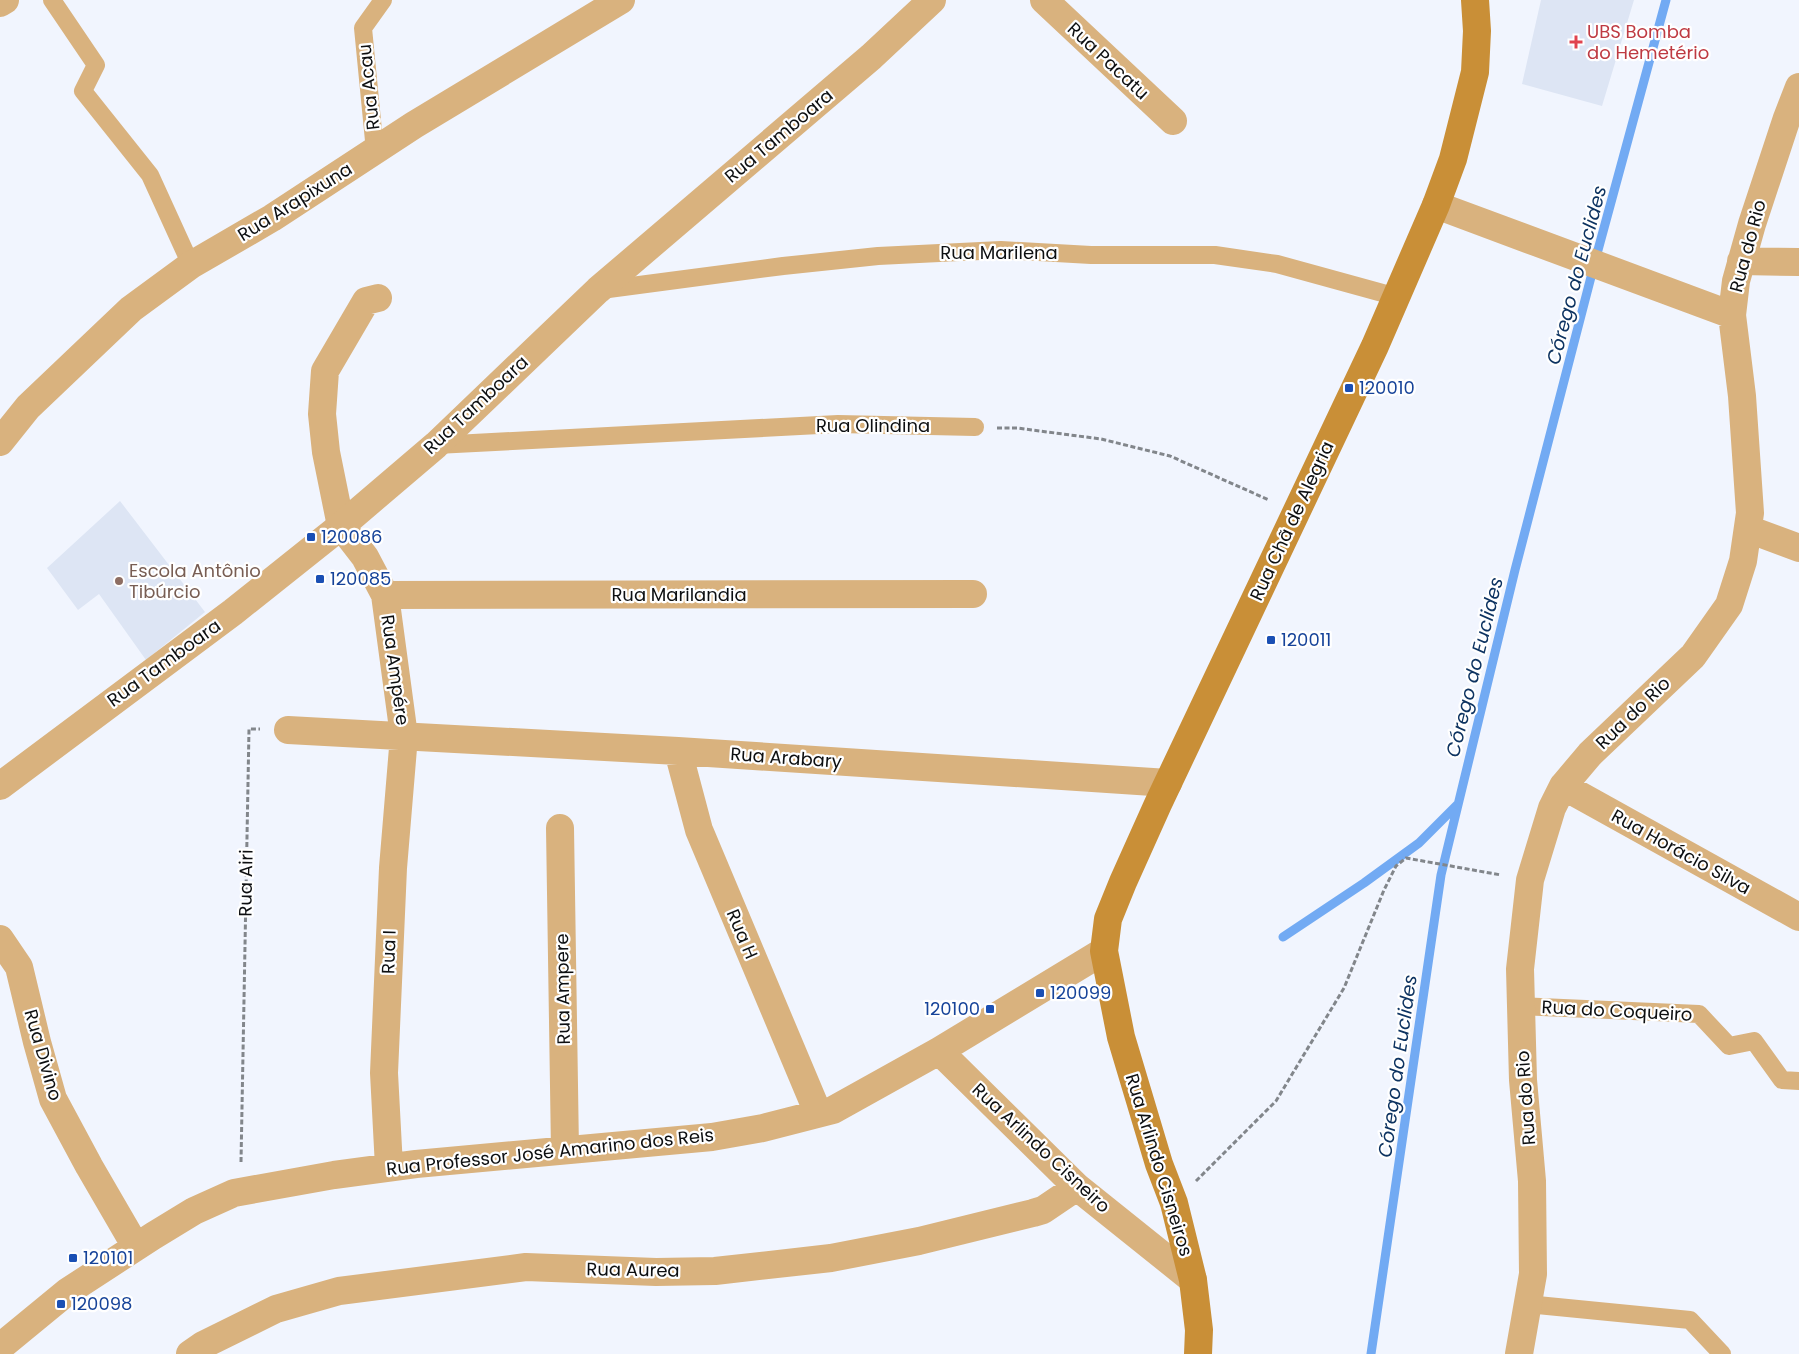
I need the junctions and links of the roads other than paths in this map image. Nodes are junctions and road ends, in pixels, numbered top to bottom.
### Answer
1 (5, 0) edge
2 (52, 0) edge
3 (383, 0) edge
4 (621, 0) edge
5 (932, 0) edge
6 (1475, 0) edge
7 (0, 3) edge
8 (1055, 4) edge
9 (1799, 87) edge
10 (1173, 121) dead end
11 (375, 151) junction
12 (1436, 205) junction
13 (1741, 261) junction
14 (1799, 262) edge
15 (191, 265) junction
16 (598, 290) junction
17 (1396, 296) junction
18 (378, 298) dead end
19 (1732, 315) junction
20 (975, 427) road end
21 (0, 442) edge
22 (436, 445) junction
23 (341, 526) junction
24 (1748, 528) junction
25 (1799, 548) edge
26 (972, 594) dead end
27 (384, 595) junction
28 (288, 730) road end
29 (404, 736) junction
30 (678, 751) junction
31 (1168, 782) junction
32 (0, 786) edge
33 (1564, 786) junction
34 (560, 828) dead end
35 (1799, 917) edge
36 (0, 939) edge
37 (1104, 951) junction
38 (1521, 1006) junction
39 (1121, 1037) joint
40 (939, 1050) junction
41 (1799, 1081) edge
42 (818, 1113) junction
43 (566, 1150) junction
44 (389, 1167) junction
45 (1077, 1187) junction
46 (136, 1247) junction
47 (1193, 1280) junction
48 (1528, 1304) junction
49 (0, 1347) edge
50 (190, 1354) edge
51 (1198, 1354) edge
52 (1520, 1354) edge
53 (1722, 1354) edge

1 - 7 street
2 - 15 lane
3 - 11 lane, Rua Acau
4 - 11 street, Rua Arapixuna
5 - 16 street, Rua Tamboara
6 - 12 main road, Rua Chã de Alegria
8 - 10 street, Rua Pacatu
9 - 13 street, Rua do Rio
11 - 15 street, Rua Arapixuna
12 - 17 main road, Rua Chã de Alegria
12 - 19 street
13 - 14 street
13 - 19 street, Rua do Rio
15 - 21 street, Rua Arapixuna
16 - 17 lane, Rua Marilena
16 - 22 street, Rua Tamboara
17 - 31 main road, Rua Chã de Alegria
18 - 23 street
19 - 24 street, Rua do Rio
20 - 22 lane, Rua Olindina
22 - 23 street, Rua Tamboara
23 - 27 street, Rua Ampére
23 - 32 street, Rua Tamboara
24 - 25 street
24 - 33 street, Rua do Rio
26 - 27 street, Rua Marilandia
27 - 29 street, Rua Ampére
28 - 29 street
29 - 30 street, Rua Arabary
29 - 44 street, Rua I
30 - 31 street, Rua Arabary
30 - 42 street, Rua H
31 - 37 main road, Rua Chã de Alegria
33 - 35 street, Rua Horácio Silva
33 - 38 street, Rua do Rio
34 - 43 street, Rua Ampere
36 - 46 street, Rua Divino
37 - 39 main road, Rua Chã de Alegria
37 - 40 street, Rua Professor José Amarino dos Reis
38 - 41 lane, Rua do Coqueiro
38 - 48 street, Rua do Rio
39 - 47 main road, Rua Arlindo Cisneiros
40 - 42 street, Rua Professor José Amarino dos Reis
40 - 45 street, Rua Arlindo Cisneiro
42 - 43 street, Rua Professor José Amarino dos Reis
43 - 44 street, Rua Professor José Amarino dos Reis
44 - 46 street, Rua Professor José Amarino dos Reis
45 - 47 street, Rua Arlindo Cisneiro
45 - 50 street, Rua Aurea
46 - 49 street, Rua Professor José Amarino dos Reis
47 - 51 main road, Rua Arlindo Cisneiros
48 - 52 street, Rua do Rio
48 - 53 lane

